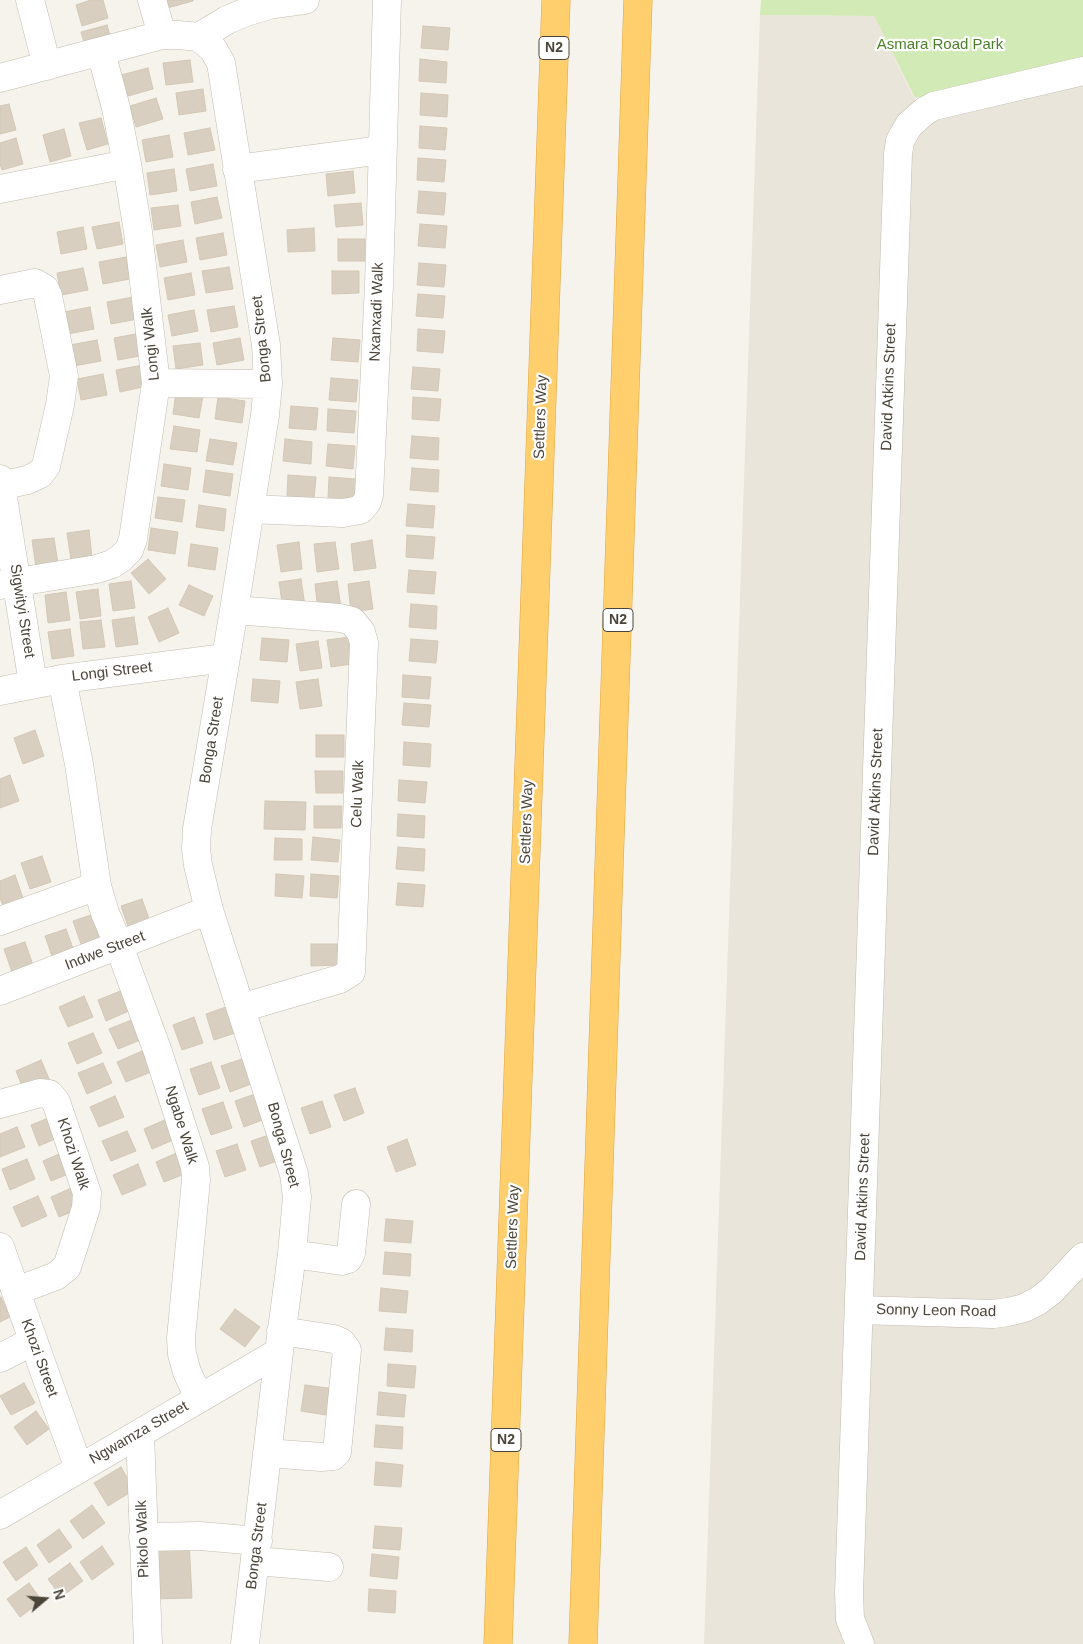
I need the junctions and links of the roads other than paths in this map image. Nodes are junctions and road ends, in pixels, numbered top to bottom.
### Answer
1 (30, 0) edge
2 (152, 0) edge
3 (305, 0) edge
4 (387, 0) edge
5 (556, 0) edge
6 (638, 0) edge
7 (162, 35) junction
8 (199, 38) junction
9 (102, 52) junction
10 (46, 66) junction
11 (1083, 71) edge
12 (0, 78) edge
13 (382, 150) junction
14 (127, 164) junction
15 (237, 169) junction
16 (0, 189) edge
17 (0, 290) edge
18 (156, 383) junction
19 (268, 384) junction
20 (0, 484) edge
21 (250, 509) junction
22 (9, 583) edge
23 (234, 610) junction
24 (226, 658) junction
25 (62, 679) junction
26 (33, 684) junction
27 (0, 691) edge
28 (97, 886) junction
29 (209, 910) junction
30 (0, 922) edge
31 (119, 946) junction
32 (0, 991) edge
33 (241, 1008) junction
34 (0, 1104) edge
35 (356, 1204) dead end
36 (0, 1247) edge
37 (292, 1254) junction
38 (1083, 1257) edge
39 (16, 1291) junction
40 (859, 1310) junction
41 (33, 1341) junction
42 (280, 1342) junction
43 (0, 1358) edge
44 (199, 1398) junction
45 (140, 1434) junction
46 (267, 1453) junction
47 (79, 1468) junction
48 (0, 1515) edge
49 (143, 1537) junction
50 (257, 1551) junction
51 (329, 1567) dead end
52 (148, 1644) edge
53 (245, 1644) edge
54 (498, 1644) edge
55 (584, 1644) edge
56 (860, 1644) edge

1 - 10 street
2 - 7 street
3 - 8 street
4 - 13 street, Nxanxadi Walk
5 - 54 highway, Settlers Way / N2
6 - 55 highway, N2
7 - 8 street
7 - 9 street
8 - 15 street, Bonga Street
9 - 10 street
9 - 14 street, Longi Walk
10 - 12 street
11 - 40 street, David Atkins Street
13 - 15 street
13 - 21 street, Nxanxadi Walk
14 - 16 street
14 - 18 street, Longi Walk
15 - 19 street, Bonga Street
17 - 20 street
18 - 19 street
18 - 22 street, Longi Walk
19 - 21 street, Bonga Street
20 - 22 street, Sigwityi Street
21 - 23 street, Bonga Street
22 - 26 street, Sigwityi Street
23 - 24 street, Bonga Street
23 - 33 street, Celu Walk
24 - 25 street, Longi Street
24 - 29 street, Bonga Street
25 - 26 street, Longi Street
25 - 28 street, Ngabe Walk
26 - 27 street, Longi Street
28 - 30 street
28 - 31 street, Ngabe Walk
29 - 31 street, Indwe Street
29 - 33 street, Bonga Street
31 - 32 street, Indwe Street
31 - 44 street, Ngabe Walk
33 - 37 street, Bonga Street
34 - 39 street, Khozi Walk
35 - 37 street
36 - 39 street, Khozi Street
37 - 42 street, Bonga Street
38 - 40 street, Sonny Leon Road
39 - 41 street, Khozi Street
40 - 56 street, David Atkins Street
41 - 43 street
41 - 47 street, Khozi Street
42 - 44 street, Ngwamza Street
42 - 46 street, Bonga Street
42 - 46 street
44 - 45 street, Ngwamza Street
45 - 47 street, Ngwamza Street
45 - 49 street, Pikolo Walk
46 - 50 street, Bonga Street
47 - 48 street, Ngwamza Street
49 - 50 street
49 - 52 street, Pikolo Walk
50 - 51 street
50 - 53 street, Bonga Street

